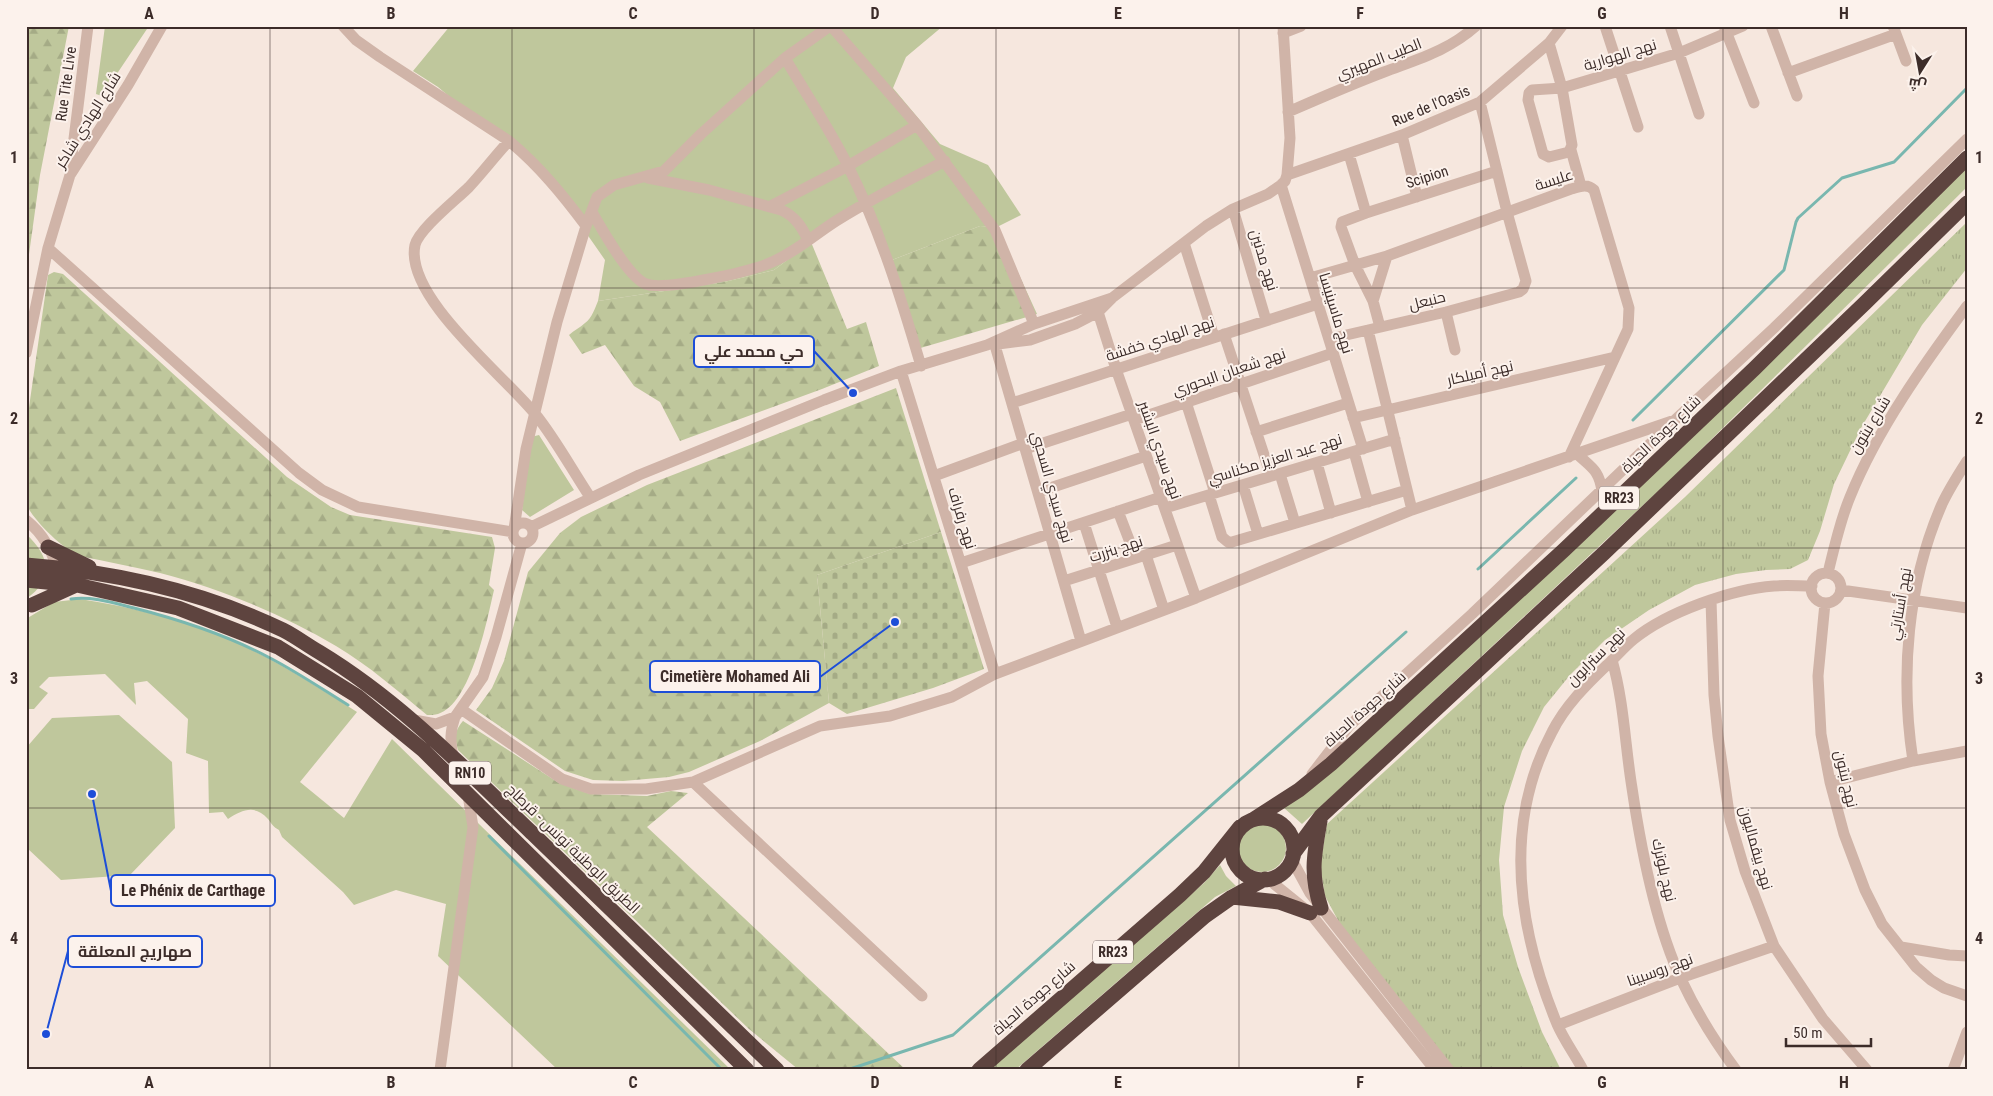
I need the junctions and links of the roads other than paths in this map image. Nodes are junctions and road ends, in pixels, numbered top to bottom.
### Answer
1 (88, 26) edge
2 (162, 26) edge
3 (343, 26) edge
4 (831, 26) edge
5 (1301, 26) edge
6 (1476, 26) edge
7 (1562, 26) edge
8 (1605, 26) edge
9 (1670, 26) edge
10 (1743, 26) edge
11 (1771, 26) edge
12 (1283, 30) edge
13 (1725, 30) edge
14 (1894, 30) edge
15 (1549, 43) junction
16 (1679, 53) junction
17 (785, 58) junction
18 (1906, 61) dead end
19 (1619, 71) junction
20 (1788, 73) junction
21 (1562, 88) junction
22 (1797, 96) dead end
23 (1480, 102) junction
24 (1754, 103) dead end
25 (1288, 112) junction
26 (1699, 114) dead end
27 (917, 125) junction
28 (1638, 127) dead end
29 (1402, 135) junction
30 (1967, 139) edge
31 (509, 141) junction
32 (1571, 150) junction
33 (1349, 154) junction
34 (1967, 158) edge
35 (945, 161) junction
36 (848, 166) junction
37 (1497, 171) junction
38 (70, 175) junction
39 (646, 177) junction
40 (1284, 180) junction
41 (1581, 186) junction
42 (1417, 197) junction
43 (1967, 202) edge
44 (865, 203) junction
45 (771, 206) junction
46 (1233, 209) junction
47 (592, 212) junction
48 (1507, 212) junction
49 (1366, 213) junction
50 (586, 226) junction
51 (808, 240) junction
52 (1184, 243) junction
53 (48, 248) junction
54 (1387, 256) junction
55 (1355, 265) junction
56 (1310, 278) junction
57 (1112, 298) junction
58 (1373, 301) junction
59 (1318, 304) junction
60 (1967, 306) edge
61 (1098, 312) junction
62 (1446, 312) junction
63 (1266, 320) junction
64 (1034, 324) junction
65 (1380, 327) junction
66 (1368, 330) junction
67 (1219, 336) junction
68 (1329, 339) junction
69 (992, 344) junction
70 (1455, 350) dead end
71 (26, 353) edge
72 (1333, 353) junction
73 (1614, 357) junction
74 (921, 366) junction
75 (1116, 369) junction
76 (901, 372) junction
77 (1240, 384) junction
78 (1012, 402) junction
79 (1186, 402) junction
80 (1348, 403) junction
81 (1388, 410) junction
82 (536, 415) junction
83 (1133, 417) junction
84 (1353, 418) junction
85 (1675, 420) junction
86 (1256, 432) junction
87 (1395, 439) junction
88 (1025, 446) junction
89 (1358, 450) junction
90 (1573, 455) junction
91 (1146, 456) junction
92 (1967, 461) edge
93 (1317, 463) junction
94 (1276, 475) junction
95 (934, 476) junction
96 (1243, 485) junction
97 (1407, 490) junction
98 (1038, 492) junction
99 (1602, 492) junction
100 (1212, 494) junction
101 (590, 498) junction
102 (1368, 502) junction
103 (1163, 503) junction
104 (1412, 510) junction
105 (1118, 512) junction
106 (1331, 513) junction
107 (26, 520) edge
108 (1084, 523) junction
109 (1295, 523) junction
110 (531, 527) junction
111 (514, 530) junction
112 (1050, 534) junction
113 (1258, 534) junction
114 (522, 543) junction
115 (1177, 545) junction
116 (48, 547) junction
117 (1141, 556) junction
118 (960, 563) junction
119 (26, 565) edge
120 (1098, 570) junction
121 (101, 573) junction
122 (1828, 574) junction
123 (55, 575) junction
124 (26, 580) edge
125 (1064, 581) junction
126 (77, 585) junction
127 (1812, 586) junction
128 (1841, 590) junction
129 (1196, 598) junction
130 (1712, 600) junction
131 (1914, 600) junction
132 (1824, 603) junction
133 (29, 606) edge
134 (1967, 608) edge
135 (1164, 610) junction
136 (1117, 627) junction
137 (1081, 641) junction
138 (1612, 660) junction
139 (995, 674) junction
140 (458, 713) junction
141 (414, 720) junction
142 (1967, 751) edge
143 (453, 757) junction
144 (1912, 762) junction
145 (694, 782) junction
146 (1830, 782) junction
147 (1299, 790) junction
148 (468, 795) junction
149 (1320, 816) junction
150 (1254, 819) junction
151 (1240, 827) junction
152 (1292, 857) junction
153 (1267, 879) junction
154 (1232, 897) junction
155 (1316, 910) junction
156 (1774, 946) junction
157 (1900, 947) junction
158 (1967, 956) edge
159 (1680, 978) junction
160 (922, 996) dead end
161 (1967, 996) edge
162 (1558, 1025) junction
163 (1967, 1032) edge
164 (1030, 1068) edge
165 (777, 1069) edge
166 (980, 1069) edge
167 (440, 1070) edge
168 (747, 1070) edge
169 (1435, 1070) edge
170 (1450, 1070) edge
171 (1583, 1070) edge
172 (1736, 1070) edge
173 (1867, 1070) edge
174 (1954, 1070) edge

1 - 38 street, Rue Tite Live
2 - 38 street, شارع الهادي شاكر
3 - 31 street
4 - 17 street
4 - 27 street
5 - 12 street
6 - 25 street, الطيب المهيري
7 - 15 street, Rue de l'Oasis
8 - 19 street
9 - 16 street
10 - 13 street, نهج الهوارية
11 - 20 street
12 - 25 street
13 - 16 street, نهج الهوارية
13 - 24 street
14 - 18 street
14 - 20 street
15 - 21 street
15 - 23 street, Rue de l'Oasis
16 - 19 street, نهج الهوارية
16 - 26 street
17 - 36 street
17 - 39 street
19 - 21 street, نهج الهوارية
19 - 28 street
20 - 22 street
21 - 32 street
21 - 32 street, نهج الهوارية
23 - 29 street, Rue de l'Oasis
23 - 37 street
25 - 40 street
27 - 35 street
27 - 36 street
29 - 33 street, Rue de l'Oasis
29 - 42 street
30 - 85 street
31 - 50 street
31 - 82 street
32 - 41 street
33 - 40 street, Rue de l'Oasis
33 - 49 street
34 - 147 highway, شارع جودة الحياة / RR23
35 - 44 street
35 - 64 street
36 - 44 street
36 - 45 street
37 - 42 street, Scipion
37 - 48 street
38 - 53 street, شارع الهادي شاكر
39 - 45 street
39 - 47 street
40 - 46 street, Rue de l'Oasis
40 - 56 street, نهج ماسينيسا
41 - 48 street, عليسة
41 - 73 street, عليسة
42 - 49 street, Scipion
43 - 149 highway, RR23
44 - 51 street
44 - 74 street
45 - 51 street
46 - 52 street, Rue de l'Oasis
46 - 63 street, نهج مدنين
47 - 50 street
47 - 51 street
48 - 54 street, عليسة
48 - 62 street, حنبعل
49 - 55 street, Scipion
50 - 82 street
52 - 57 street, Rue de l'Oasis
52 - 67 street
53 - 71 street, شارع الهادي شاكر
53 - 111 street
54 - 55 street, عليسة
54 - 58 street
55 - 56 street, عليسة
55 - 58 street
56 - 59 street, نهج ماسينيسا
57 - 61 street
57 - 64 street
58 - 65 street
59 - 63 street, نهج الهادي خفشة
59 - 68 street, نهج ماسينيسا
60 - 122 street, شارع نبتون
61 - 69 street
61 - 75 street, نهج سيدي البشير
62 - 65 street, حنبعل
62 - 70 street
63 - 67 street, نهج الهادي خفشة
64 - 69 street
65 - 66 street, حنبعل
66 - 68 street, حنبعل
66 - 81 street
67 - 75 street, نهج الهادي خفشة
67 - 77 street
68 - 72 street, نهج ماسينيسا
69 - 74 street
69 - 78 street, نهج سيدي السحبي
72 - 77 street, نهج شعبان البحوري
72 - 80 street, نهج ماسينيسا
73 - 81 street, نهج أميلكار
73 - 90 street, عليسة
74 - 76 street
75 - 78 street, نهج الهادي خفشة
75 - 83 street, نهج سيدي البشير
76 - 95 street, نهج رفراف
76 - 101 street
77 - 79 street, نهج شعبان البحوري
77 - 86 street
78 - 88 street, نهج سيدي السحبي
79 - 83 street, نهج شعبان البحوري
79 - 100 street
80 - 84 street, نهج ماسينيسا
80 - 86 street
81 - 84 street, نهج أميلكار
81 - 87 street
82 - 101 street
82 - 111 street
83 - 88 street, نهج شعبان البحوري
83 - 91 street, نهج سيدي البشير
84 - 89 street, نهج ماسينيسا
85 - 90 street
85 - 99 street
86 - 94 street
87 - 89 street, نهج عبد العزيز مكناسي
87 - 97 street
88 - 95 street, نهج شعبان البحوري
88 - 98 street, نهج سيدي السحبي
89 - 93 street, نهج عبد العزيز مكناسي
89 - 102 street, نهج ماسينيسا
90 - 99 street
90 - 104 street
91 - 98 street
91 - 103 street, نهج سيدي البشير
92 - 131 street, نهج أستارتي
93 - 94 street, نهج عبد العزيز مكناسي
93 - 106 street
94 - 96 street, نهج عبد العزيز مكناسي
94 - 109 street
95 - 118 street, نهج رفراف
96 - 100 street, نهج عبد العزيز مكناسي
96 - 113 street
97 - 102 street
97 - 104 street
98 - 112 street, نهج سيدي السحبي
99 - 147 street
100 - 103 street, نهج عبد العزيز مكناسي
100 - 113 street
101 - 110 street
102 - 106 street
103 - 105 street, نهج عبد العزيز مكناسي
103 - 115 street, نهج سيدي البشير
104 - 129 street
105 - 108 street, نهج عبد العزيز مكناسي
105 - 117 street
106 - 109 street
107 - 116 street
108 - 112 street, نهج عبد العزيز مكناسي
108 - 120 street
109 - 113 street
110 - 111 street
110 - 114 street
111 - 114 street
112 - 118 street, نهج عبد العزيز مكناسي
112 - 125 street, نهج سيدي السحبي
114 - 140 street
115 - 117 street, نهج بنزرت
115 - 129 street, نهج سيدي البشير
116 - 121 highway
116 - 123 street
117 - 120 street, نهج بنزرت
117 - 135 street
118 - 139 street, نهج رفراف
119 - 123 highway, الطريق الوطنية تونس - قرطاج / RN10
120 - 125 street, نهج بنزرت
120 - 136 street
121 - 123 highway, الطريق الوطنية تونس - قرطاج / RN10
121 - 141 highway, الطريق الوطنية تونس - قرطاج / RN10
122 - 127 street
122 - 128 street
123 - 124 highway, الطريق الوطنية تونس - قرطاج / RN10
123 - 126 highway, الطريق الوطنية تونس - قرطاج / RN10
123 - 133 street
125 - 137 street, نهج سيدي السحبي
126 - 133 highway
126 - 148 highway, الطريق الوطنية تونس - قرطاج / RN10
127 - 130 street, نهج سترابون
127 - 132 street
128 - 131 street
128 - 132 street
129 - 135 street
130 - 138 street, نهج سترابون
130 - 156 street, نهج بيقماليون
131 - 134 street
131 - 144 street, نهج أستارتي
132 - 146 street, نهج نبتون
135 - 136 street
136 - 137 street
137 - 139 street
138 - 159 street, نهج بلوترك
138 - 162 street, نهج سترابون
139 - 145 street
140 - 141 street
140 - 143 street
140 - 145 street
141 - 143 highway, الطريق الوطنية تونس - قرطاج / RN10
142 - 144 street
143 - 165 highway, الطريق الوطنية تونس - قرطاج / RN10
144 - 146 street
145 - 160 street
146 - 157 street, نهج نبتون
147 - 150 highway, شارع جودة الحياة / RR23
148 - 167 street
148 - 168 highway, الطريق الوطنية تونس - قرطاج / RN10
149 - 152 highway, RR23
149 - 155 highway
150 - 151 highway, شارع جودة الحياة / RR23
150 - 152 highway
151 - 153 highway
151 - 166 highway, شارع جودة الحياة / RR23
152 - 153 highway, RR23
152 - 155 street
153 - 154 highway, RR23
153 - 155 street
154 - 155 highway
154 - 164 highway, RR23
155 - 169 street
155 - 170 street
156 - 159 street, نهج روسبينا
156 - 173 street, نهج بيقماليون
157 - 158 street
157 - 161 street, نهج نبتون
159 - 162 street, نهج روسبينا
159 - 172 street, نهج بلوترك
162 - 171 street, نهج سترابون
163 - 174 street

